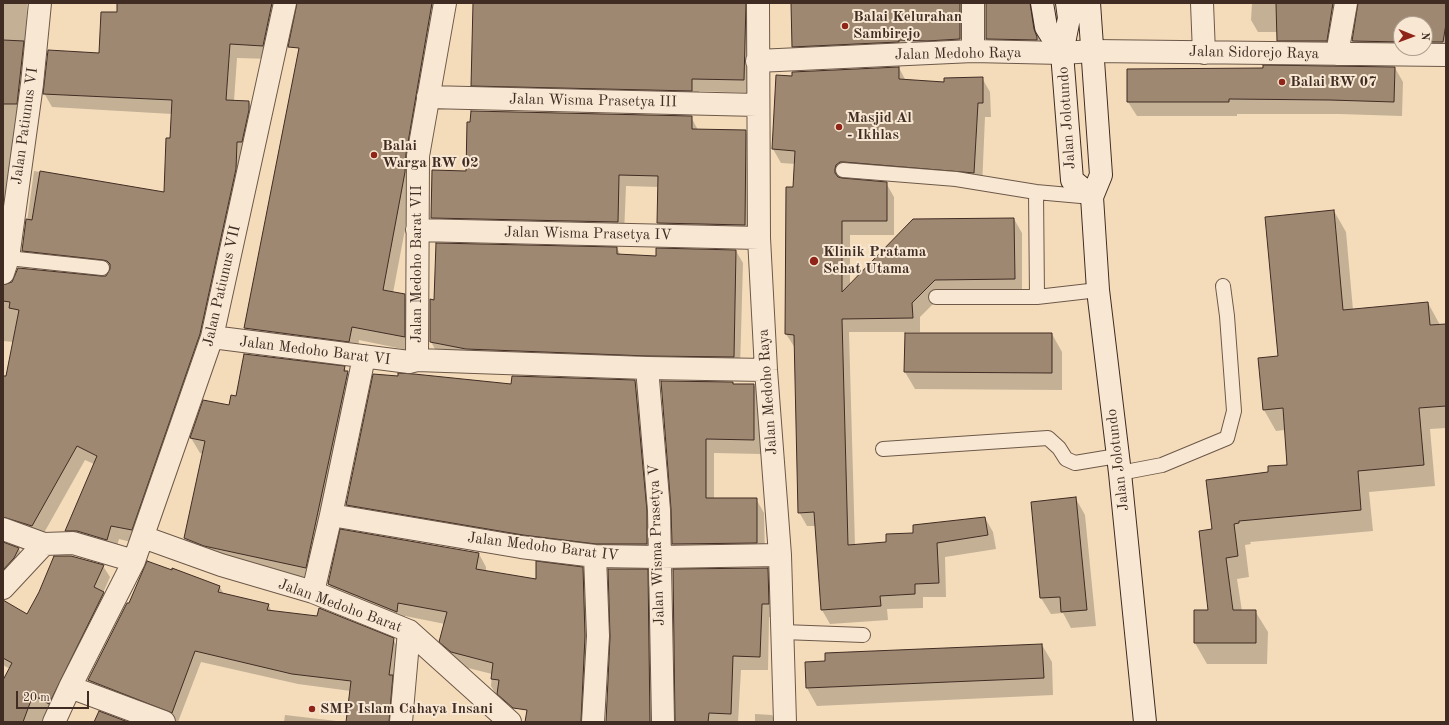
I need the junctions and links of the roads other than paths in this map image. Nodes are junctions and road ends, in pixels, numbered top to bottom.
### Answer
1 (40, 3) edge
2 (285, 3) edge
3 (445, 3) edge
4 (758, 3) edge
5 (973, 3) edge
6 (1042, 3) edge
7 (1089, 3) edge
8 (1202, 3) edge
9 (1346, 3) edge
10 (1068, 11) edge
11 (1445, 50) edge
12 (973, 51) junction
13 (1093, 51) junction
14 (1062, 53) junction
15 (1204, 53) junction
16 (1337, 54) junction
17 (757, 61) junction
18 (428, 97) junction
19 (757, 105) junction
20 (843, 170) dead end
21 (1036, 192) junction
22 (1092, 197) junction
23 (417, 230) junction
24 (759, 238) junction
25 (5, 265) edge
26 (102, 268) dead end
27 (1224, 286) dead end
28 (1098, 290) junction
29 (936, 297) dead end
30 (1037, 297) junction
31 (212, 338) junction
32 (364, 357) junction
33 (417, 360) junction
34 (647, 368) junction
35 (766, 370) junction
36 (883, 449) dead end
37 (1119, 464) junction
38 (331, 514) junction
39 (3, 529) edge
40 (142, 537) junction
41 (44, 544) junction
42 (780, 555) junction
43 (595, 556) junction
44 (659, 557) junction
45 (134, 561) junction
46 (3, 588) edge
47 (313, 592) junction
48 (409, 631) junction
49 (783, 632) junction
50 (863, 635) dead end
51 (70, 687) junction
52 (54, 722) edge
53 (164, 722) edge
54 (401, 722) edge
55 (510, 722) edge
56 (593, 722) edge
57 (663, 722) edge
58 (785, 722) edge
59 (1145, 722) edge

1 - 25 street, Jalan Patiunus VI
2 - 31 street, Jalan Patiunus VII
3 - 18 street, Jalan Medoho Barat VII
4 - 17 street, Jalan Medoho Raya
5 - 12 street
6 - 14 street
7 - 13 street, Jalan Jolotundo
8 - 15 street
9 - 16 street
10 - 13 street
10 - 14 street
11 - 16 street, Jalan Sidorejo Raya
12 - 14 street, Jalan Medoho Raya
12 - 17 street, Jalan Medoho Raya
13 - 14 street, Jalan Sidorejo Raya
13 - 15 street, Jalan Sidorejo Raya
13 - 22 street, Jalan Jolotundo
14 - 22 street, Jalan Jolotundo
15 - 16 street, Jalan Sidorejo Raya
17 - 19 street, Jalan Medoho Raya
18 - 19 street, Jalan Wisma Prasetya III
18 - 23 street, Jalan Medoho Barat VII
19 - 24 street, Jalan Medoho Raya
20 - 21 lane
21 - 22 lane
21 - 30 lane
22 - 28 street, Jalan Jolotundo
23 - 24 street, Jalan Wisma Prasetya IV
23 - 33 street, Jalan Medoho Barat VII
24 - 35 street, Jalan Medoho Raya
25 - 26 lane
27 - 37 lane
28 - 30 lane
28 - 37 street, Jalan Jolotundo
29 - 30 lane
31 - 32 street, Jalan Medoho Barat VI
31 - 40 street, Jalan Patiunus VII
32 - 33 street, Jalan Medoho Barat VI
32 - 38 street
33 - 34 street
34 - 35 street
34 - 44 street, Jalan Wisma Prasetya V
35 - 42 street, Jalan Medoho Raya
36 - 37 lane
37 - 59 street, Jalan Jolotundo
38 - 43 street, Jalan Medoho Barat IV
38 - 47 street
39 - 41 street
40 - 45 street, Jalan Patiunus VII
40 - 47 street, Jalan Medoho Barat
41 - 45 street
41 - 46 street
42 - 44 street, Jalan Medoho Barat IV
42 - 49 street, Jalan Medoho Raya
43 - 44 street, Jalan Medoho Barat IV
43 - 56 street
44 - 57 street, Jalan Wisma Prasetya V
45 - 51 street, Jalan Patiunus VII
47 - 48 street, Jalan Medoho Barat
48 - 54 street
48 - 55 street, Jalan Medoho Barat
49 - 50 lane
49 - 58 street, Jalan Medoho Raya
51 - 52 street, Jalan Patiunus VII
51 - 53 street

